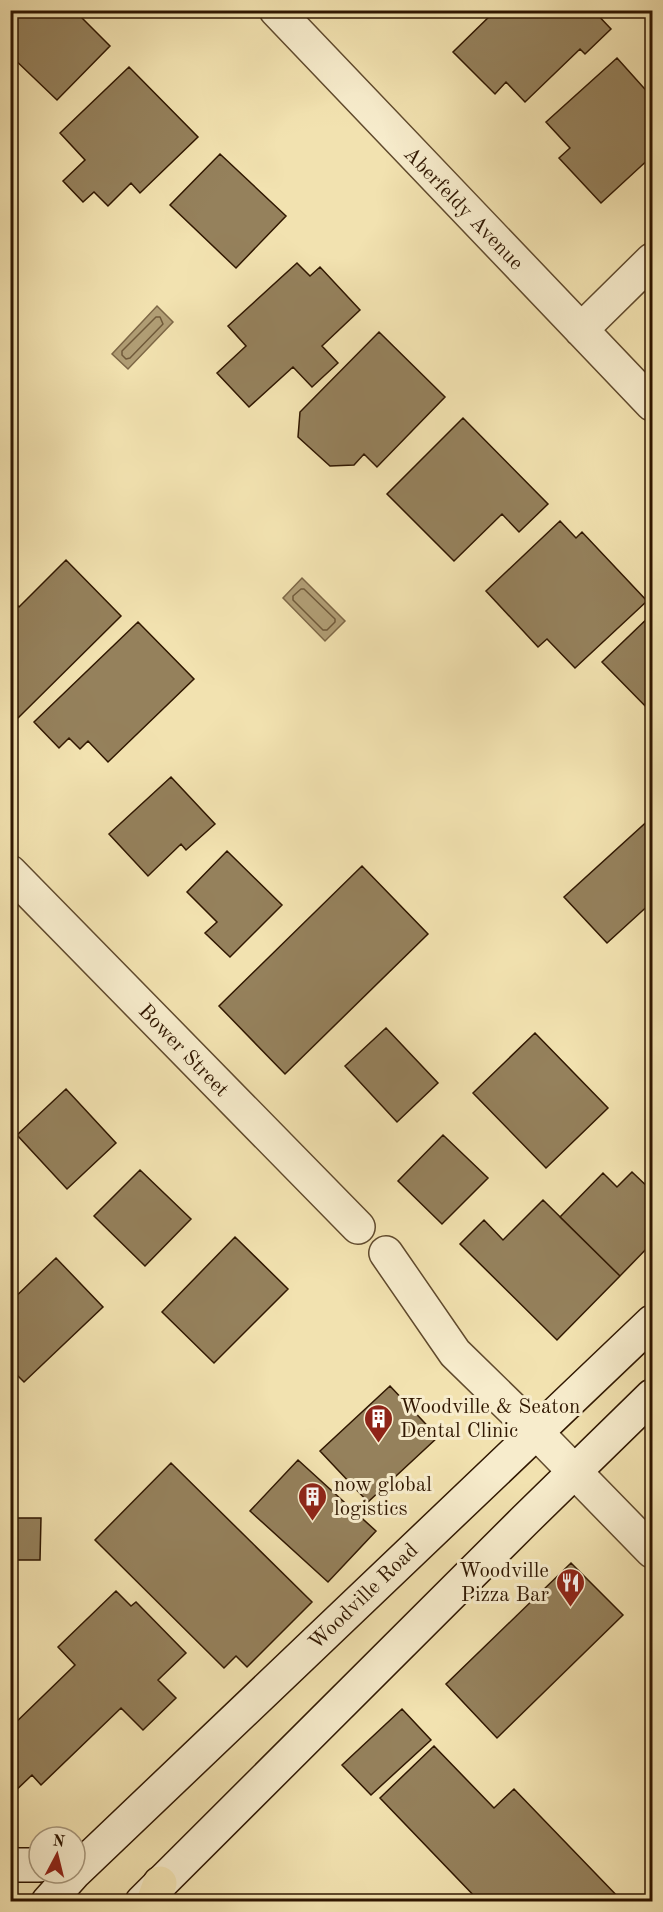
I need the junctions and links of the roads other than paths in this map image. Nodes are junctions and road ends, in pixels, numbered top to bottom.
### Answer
1 (276, 10) edge
2 (652, 260) edge
3 (581, 330) junction
4 (652, 404) edge
5 (10, 872) edge
6 (358, 1227) dead end
7 (386, 1253) dead end
8 (652, 1322) edge
9 (652, 1396) edge
10 (536, 1432) junction
11 (574, 1471) junction
12 (652, 1551) edge
13 (87, 1859) edge
14 (10, 1863) edge
15 (27, 1864) edge
16 (62, 1885) edge
17 (151, 1896) edge
18 (48, 1902) edge

1 - 3 street, Aberfeldy Avenue
2 - 3 street
3 - 4 street, Aberfeldy Avenue
5 - 6 street, Bower Street
7 - 10 street
8 - 10 street, Woodville Road
9 - 11 street
10 - 11 street
10 - 13 street, Woodville Road
11 - 12 street
11 - 17 street
14 - 15 street
16 - 18 street, Woodville Road

